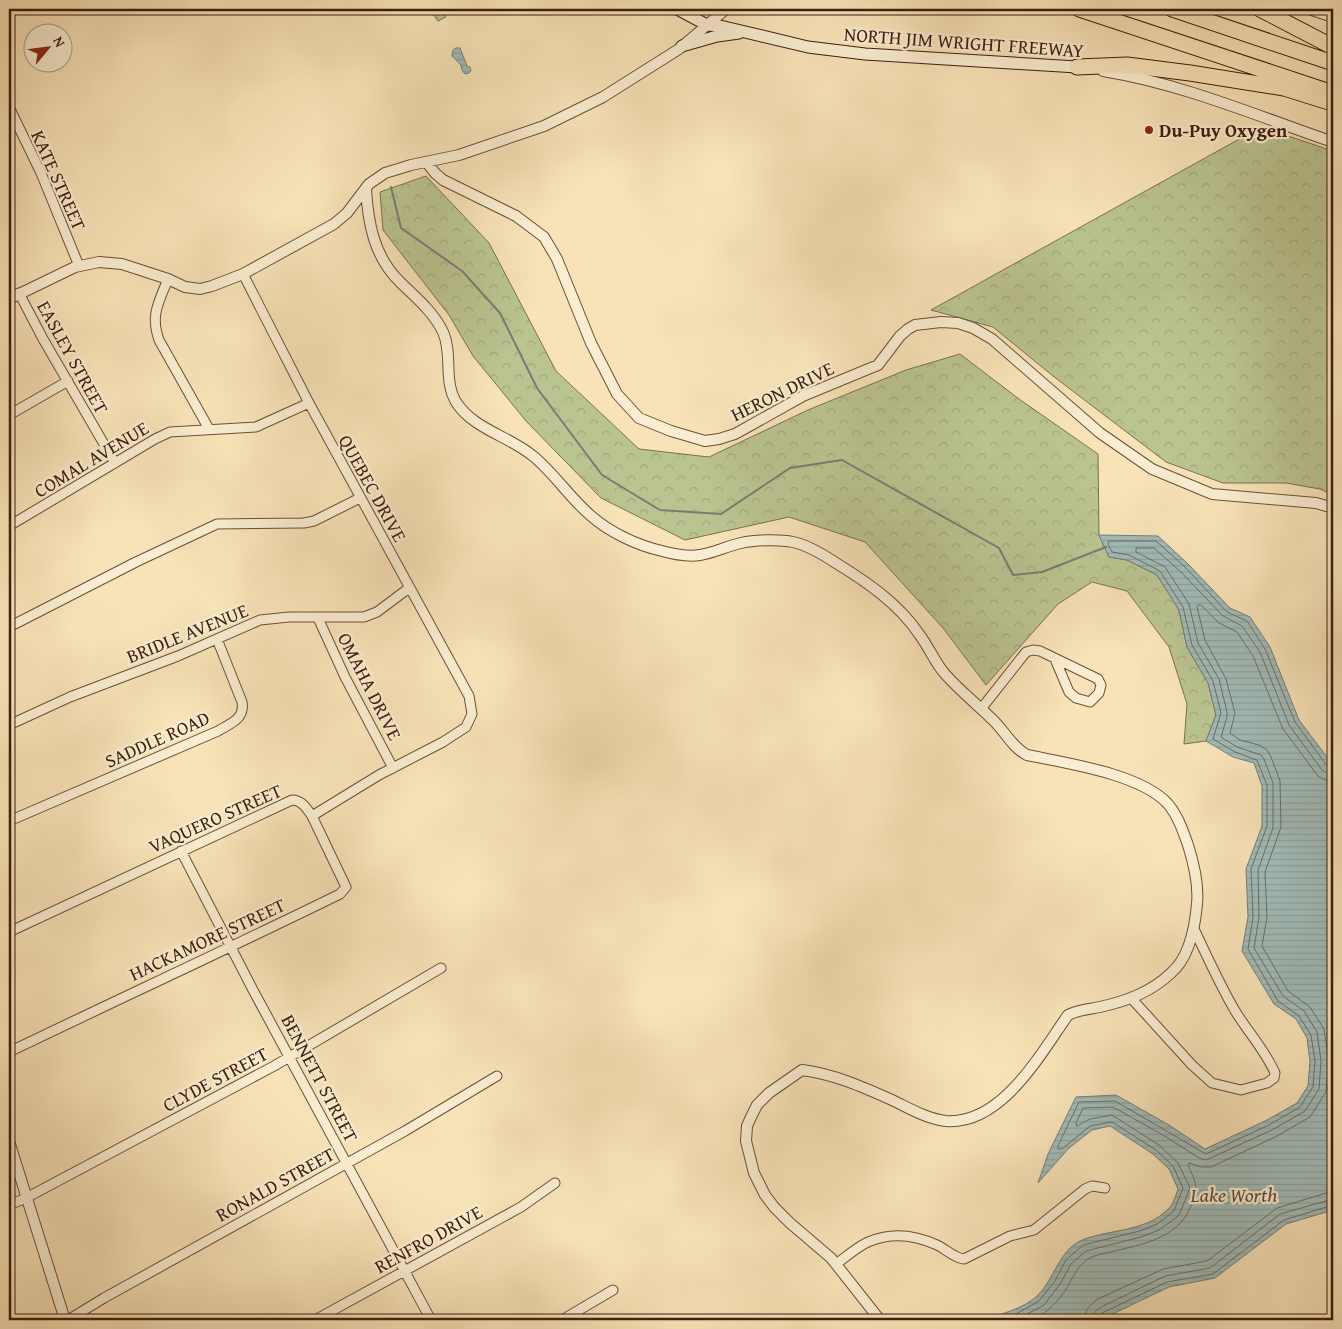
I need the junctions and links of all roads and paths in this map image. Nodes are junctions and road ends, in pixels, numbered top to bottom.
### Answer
1 (677, 9) edge
2 (726, 9) edge
3 (1079, 9) edge
4 (1172, 9) edge
5 (1260, 9) edge
6 (1310, 9) edge
7 (1333, 17) edge
8 (707, 25) junction
9 (744, 32) junction
10 (682, 46) junction
11 (1333, 47) edge
12 (1333, 63) edge
13 (1077, 67) junction
14 (1333, 93) edge
15 (1333, 103) edge
16 (9, 107) edge
17 (1333, 142) edge
18 (427, 163) junction
19 (366, 189) junction
20 (79, 266) junction
21 (243, 274) junction
22 (168, 279) junction
23 (19, 293) junction
24 (9, 299) edge
25 (68, 382) junction
26 (309, 403) junction
27 (9, 415) edge
28 (209, 429) junction
29 (115, 463) junction
30 (360, 498) junction
31 (1333, 508) edge
32 (9, 526) edge
33 (409, 588) junction
34 (318, 618) junction
35 (9, 627) edge
36 (217, 639) junction
37 (1055, 658) junction
38 (981, 709) junction
39 (9, 725) edge
40 (393, 768) junction
41 (312, 816) junction
42 (9, 822) edge
43 (181, 851) junction
44 (1194, 929) junction
45 (9, 932) edge
46 (231, 948) junction
47 (441, 968) dead end
48 (1132, 999) junction
49 (9, 1052) edge
50 (290, 1057) junction
51 (497, 1076) dead end
52 (9, 1141) edge
53 (347, 1164) junction
54 (555, 1183) dead end
55 (1105, 1188) dead end
56 (26, 1198) junction
57 (9, 1205) edge
58 (836, 1264) junction
59 (404, 1271) junction
60 (614, 1290) dead end
61 (66, 1320) edge
62 (315, 1320) edge
63 (431, 1320) edge
64 (562, 1320) edge
65 (880, 1320) edge

1 - 8 main road, NORTH JIM WRIGHT FREEWAY
2 - 8 street
3 - 14 highway
4 - 12 highway
5 - 11 highway
6 - 7 street
8 - 9 main road, NORTH JIM WRIGHT FREEWAY
8 - 10 street
9 - 10 main road
9 - 13 main road, NORTH JIM WRIGHT FREEWAY
10 - 18 street
13 - 15 highway
13 - 17 street, NORTH JIM WRIGHT FREEWAY
16 - 20 street, KATE STREET
18 - 19 street
18 - 31 street, HERON DRIVE
19 - 21 street
19 - 38 street
20 - 22 street
20 - 23 street
21 - 22 street
21 - 26 street, QUEBEC DRIVE
22 - 28 street
23 - 24 street
23 - 25 street, EASLEY STREET
25 - 27 street
25 - 29 street, EASLEY STREET
26 - 28 street, COMAL AVENUE
26 - 30 street, QUEBEC DRIVE
28 - 29 street, COMAL AVENUE
29 - 32 street, COMAL AVENUE
30 - 33 street, QUEBEC DRIVE
30 - 35 street
33 - 34 street, BRIDLE AVENUE
33 - 40 street, QUEBEC DRIVE
34 - 36 street, BRIDLE AVENUE
34 - 40 street, OMAHA DRIVE
36 - 39 street, BRIDLE AVENUE
36 - 42 street, SADDLE ROAD
37 - 37 street
37 - 38 street
38 - 44 street
40 - 41 street
41 - 43 street, VAQUERO STREET
41 - 46 street, HACKAMORE STREET
43 - 45 street, VAQUERO STREET
43 - 46 street, BENNETT STREET
44 - 48 street
44 - 48 street
46 - 49 street, HACKAMORE STREET
46 - 50 street, BENNETT STREET
47 - 50 street, CLYDE STREET
48 - 58 street
50 - 53 street, BENNETT STREET
50 - 56 street, CLYDE STREET
51 - 53 street, RONALD STREET
52 - 56 street
53 - 59 street, BENNETT STREET
53 - 61 street, RONALD STREET
54 - 59 street, RENFRO DRIVE
55 - 58 street
56 - 57 street, CLYDE STREET
56 - 61 street
58 - 65 street
59 - 62 street, RENFRO DRIVE
59 - 63 street, BENNETT STREET
60 - 64 street

